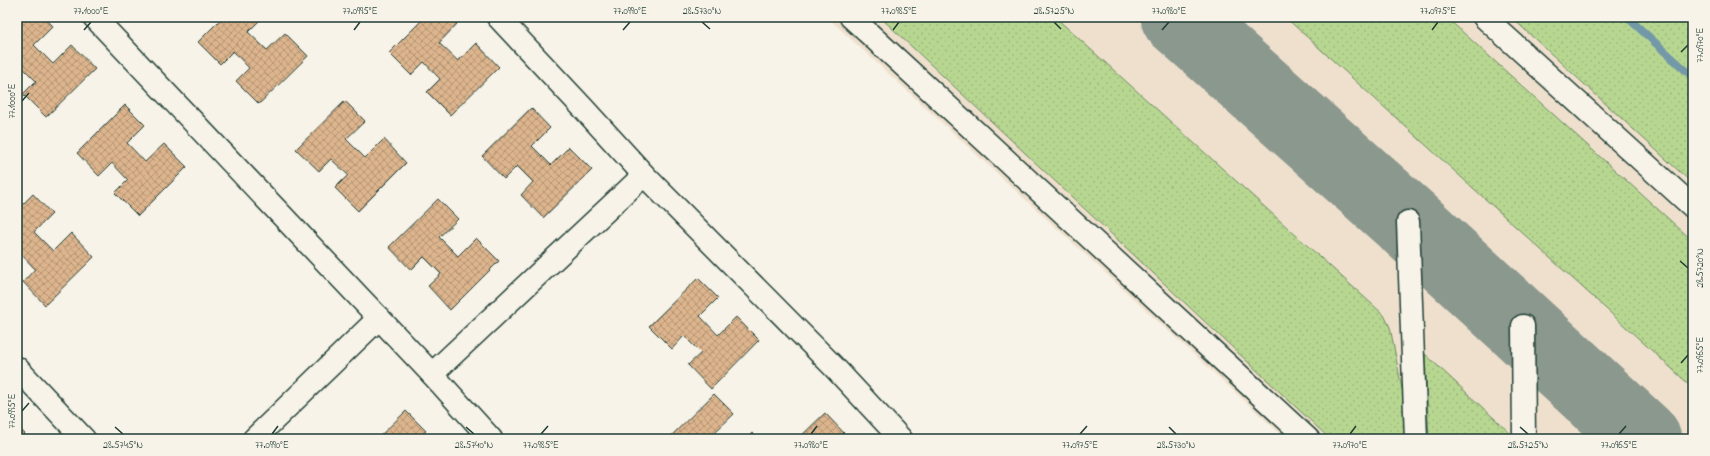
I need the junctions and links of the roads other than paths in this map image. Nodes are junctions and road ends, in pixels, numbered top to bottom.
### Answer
1 (94, 17) edge
2 (498, 17) edge
3 (851, 17) edge
4 (1484, 17) edge
5 (644, 175) junction
6 (1693, 207) edge
7 (1408, 222) dead end
8 (379, 318) junction
9 (1523, 326) dead end
10 (17, 368) edge
11 (432, 374) junction
12 (84, 439) edge
13 (254, 439) edge
14 (491, 439) edge
15 (901, 439) edge
16 (1308, 439) edge
17 (1416, 439) edge
18 (1524, 439) edge

1 - 8 street
2 - 5 street
3 - 16 street
4 - 6 street
5 - 11 street
5 - 15 street
7 - 17 street
8 - 11 street
8 - 13 street
9 - 18 street
10 - 12 street
11 - 14 street

